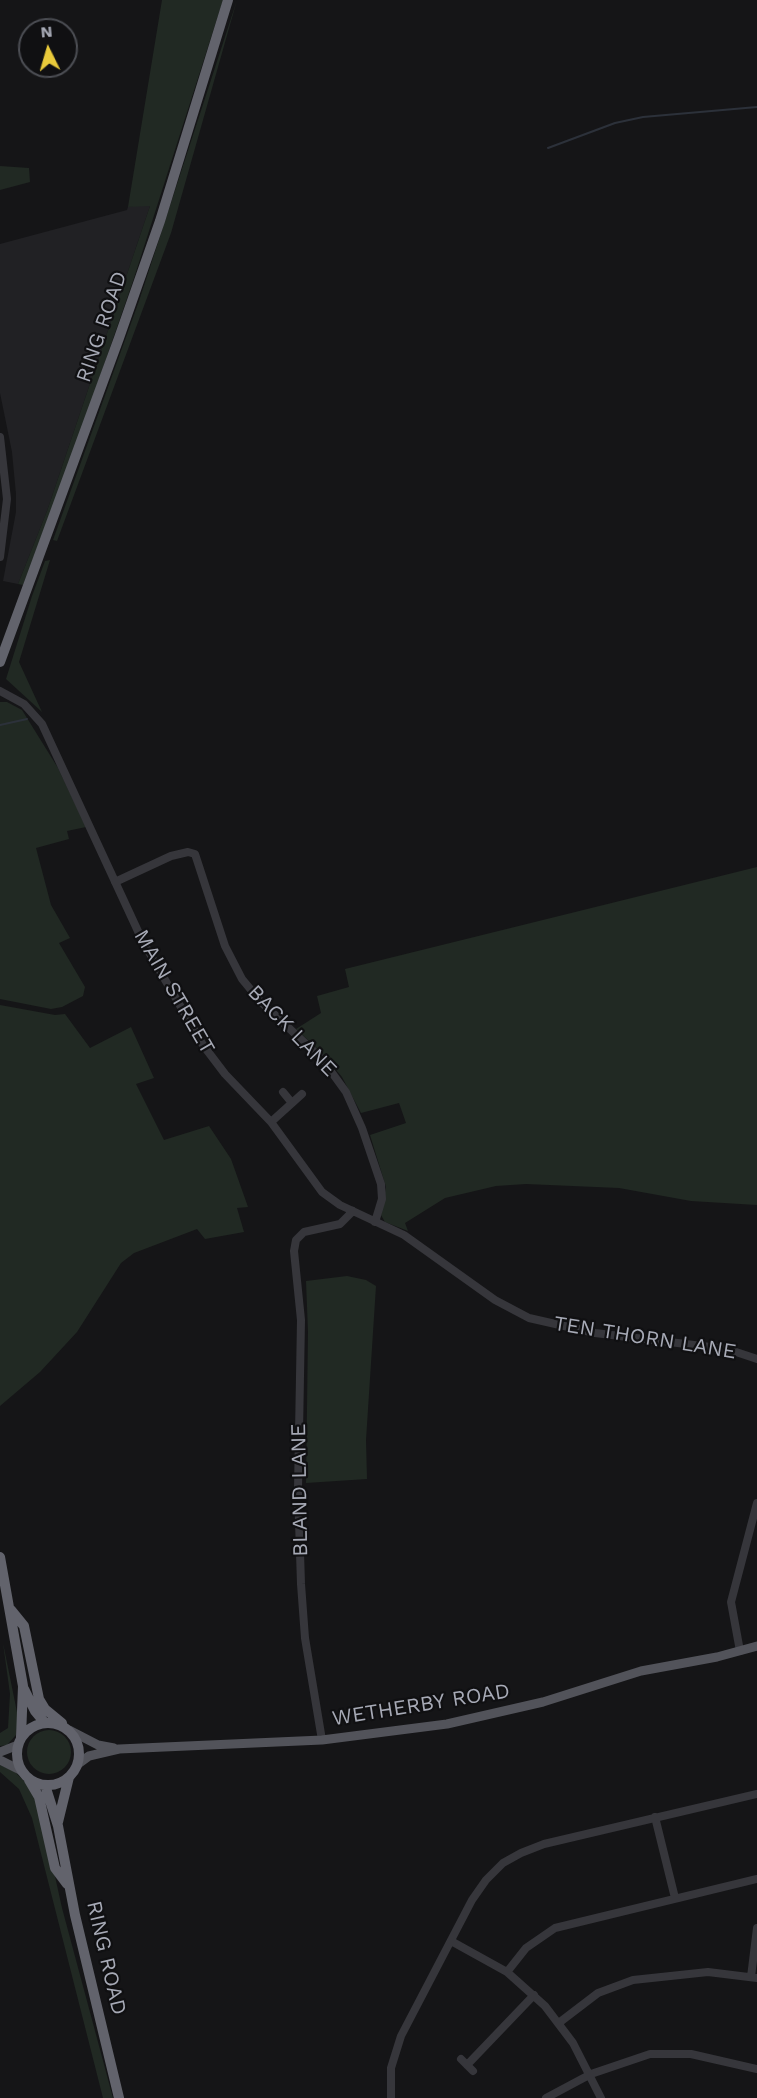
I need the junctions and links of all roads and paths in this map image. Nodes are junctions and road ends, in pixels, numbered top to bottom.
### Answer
1 (228, 0) edge
2 (0, 437) edge
3 (0, 557) edge
4 (0, 662) edge
5 (0, 691) edge
6 (116, 882) junction
7 (283, 1092) dead end
8 (303, 1094) dead end
9 (292, 1103) junction
10 (271, 1122) junction
11 (353, 1211) junction
12 (375, 1222) junction
13 (413, 1241) joint
14 (757, 1359) edge
15 (757, 1503) edge
16 (0, 1557) edge
17 (9, 1607) junction
18 (757, 1646) edge
19 (740, 1651) junction
20 (23, 1686) junction
21 (45, 1723) junction
22 (73, 1732) junction
23 (322, 1740) junction
24 (20, 1741) junction
25 (119, 1749) junction
26 (0, 1752) edge
27 (0, 1760) edge
28 (78, 1764) junction
29 (20, 1770) junction
30 (69, 1777) junction
31 (45, 1785) junction
32 (757, 1794) edge
33 (655, 1818) junction
34 (58, 1826) junction
35 (757, 1879) edge
36 (69, 1887) junction
37 (675, 1898) junction
38 (757, 1928) edge
39 (451, 1941) junction
40 (507, 1972) junction
41 (754, 1978) edge
42 (534, 1995) junction
43 (560, 2022) junction
44 (467, 2065) dead end
45 (757, 2069) edge
46 (591, 2074) junction
47 (119, 2098) edge
48 (391, 2098) edge
49 (546, 2098) edge
50 (602, 2098) edge

1 - 4 highway, RING ROAD
2 - 3 street
5 - 6 street, MAIN STREET
6 - 10 street, MAIN STREET
6 - 12 street, BACK LANE
7 - 9 street
8 - 9 street
9 - 10 street
10 - 11 street, MAIN STREET
11 - 12 street, MAIN STREET
11 - 23 street, BLAND LANE
12 - 13 street, MAIN STREET
13 - 14 street, TEN THORN LANE
15 - 19 street
16 - 17 highway
17 - 20 highway
17 - 22 highway
18 - 19 main road, WETHERBY ROAD
19 - 23 main road, WETHERBY ROAD
20 - 21 highway
20 - 24 highway
21 - 22 highway
21 - 24 highway
22 - 25 main road, WETHERBY ROAD
22 - 28 highway
23 - 25 main road, WETHERBY ROAD
24 - 26 main road
24 - 29 highway
25 - 28 main road, WETHERBY ROAD
27 - 29 main road
28 - 30 highway
29 - 31 highway
29 - 36 highway
30 - 31 highway
30 - 34 highway, RING ROAD
31 - 34 highway, RING ROAD
32 - 33 street
33 - 37 street
33 - 39 street
34 - 36 highway, RING ROAD
35 - 37 street
36 - 47 highway, RING ROAD
37 - 40 street
38 - 41 street
39 - 40 street
39 - 48 street
40 - 42 street
41 - 43 street
42 - 43 street
42 - 44 street
43 - 46 street
45 - 46 street
46 - 49 street
46 - 50 street

